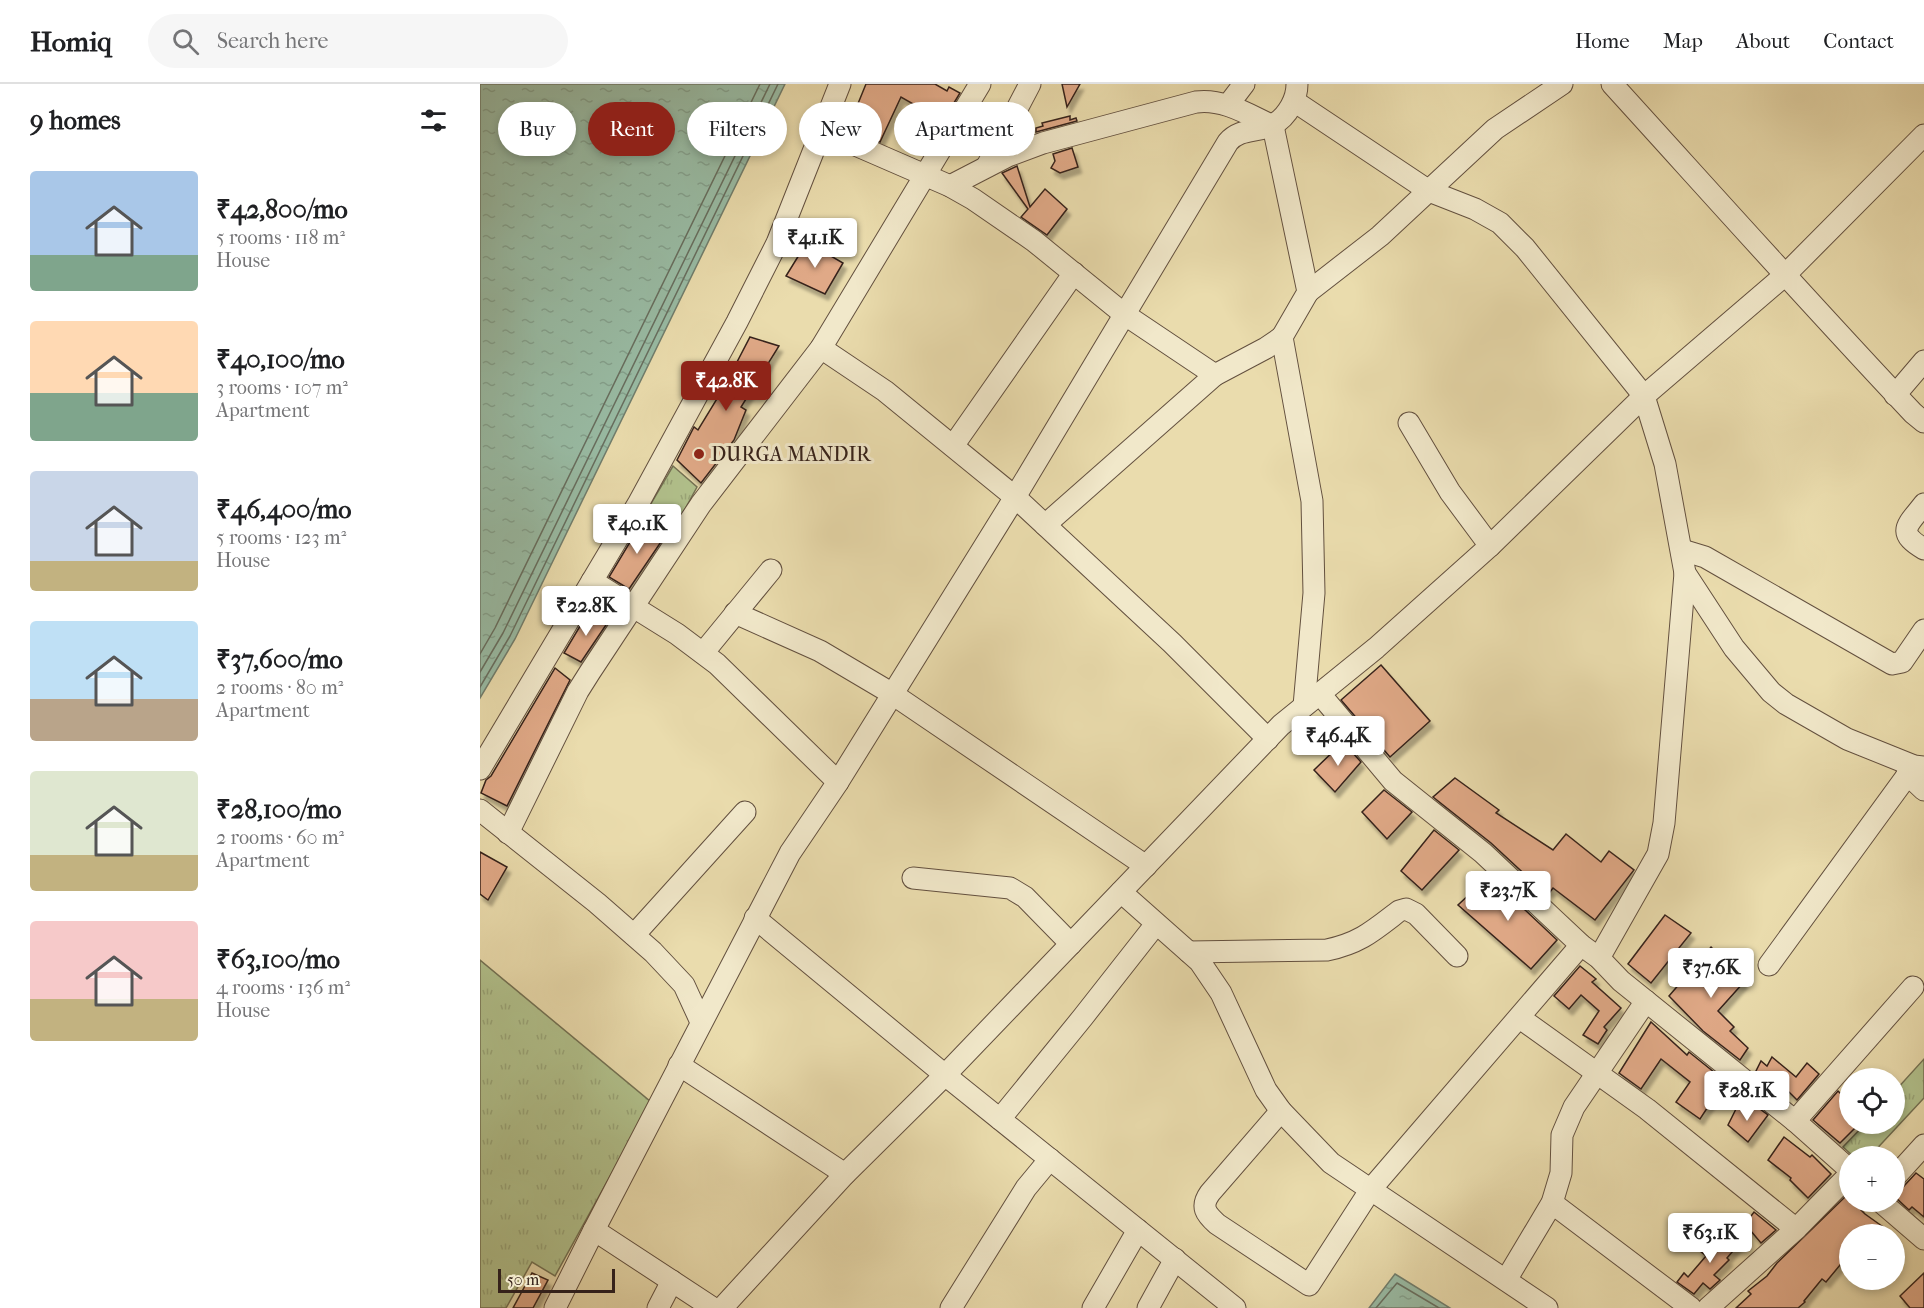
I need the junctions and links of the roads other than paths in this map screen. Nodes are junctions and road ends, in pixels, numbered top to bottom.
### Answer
1 (840, 84) edge
2 (980, 84) edge
3 (1030, 84) edge
4 (1244, 84) edge
5 (1562, 84) edge
6 (1612, 84) edge
7 (1295, 93) edge
8 (833, 102) edge
9 (1228, 105) junction
10 (1273, 126) junction
11 (1924, 135) edge
12 (811, 156) edge
13 (879, 156) edge
14 (987, 166) junction
15 (925, 177) junction
16 (950, 186) junction
17 (1429, 191) junction
18 (1074, 273) junction
19 (1784, 276) junction
20 (1308, 292) junction
21 (1124, 314) junction
22 (1282, 337) junction
23 (821, 348) junction
24 (1924, 361) edge
25 (1215, 375) junction
26 (1895, 395) junction
27 (1644, 396) junction
28 (1924, 422) edge
29 (1409, 423) dead end
30 (953, 446) junction
31 (1015, 497) junction
32 (1924, 504) edge
33 (1045, 525) junction
34 (1490, 546) junction
35 (1924, 549) edge
36 (1682, 550) junction
37 (771, 570) dead end
38 (1685, 573) junction
39 (592, 581) junction
40 (632, 606) junction
41 (735, 613) junction
42 (1924, 630) edge
43 (703, 653) junction
44 (891, 693) junction
45 (1312, 700) junction
46 (1268, 739) junction
47 (480, 769) edge
48 (1915, 769) edge
49 (838, 782) junction
50 (1924, 790) edge
51 (480, 810) edge
52 (745, 812) dead end
53 (508, 833) junction
54 (1146, 866) junction
55 (912, 878) dead end
56 (1121, 892) junction
57 (755, 918) junction
58 (1156, 924) junction
59 (634, 935) junction
60 (1071, 944) junction
61 (1581, 945) junction
62 (1189, 952) junction
63 (1457, 956) dead end
64 (1599, 958) junction
65 (1769, 965) dead end
66 (1913, 987) dead end
67 (1646, 1001) junction
68 (1520, 1018) junction
69 (701, 1022) junction
70 (680, 1065) junction
71 (1596, 1073) junction
72 (945, 1075) junction
73 (1281, 1112) junction
74 (1000, 1119) junction
75 (1795, 1121) junction
76 (1924, 1145) edge
77 (1050, 1159) junction
78 (1839, 1162) edge
79 (1905, 1166) edge
80 (845, 1174) junction
81 (1839, 1184) edge
82 (1371, 1189) junction
83 (1552, 1203) junction
84 (1893, 1212) edge
85 (1796, 1229) junction
86 (594, 1230) junction
87 (1137, 1230) junction
88 (1924, 1239) edge
89 (1175, 1259) junction
90 (1506, 1280) junction
91 (672, 1281) junction
92 (555, 1308) edge
93 (658, 1308) edge
94 (713, 1308) edge
95 (722, 1308) edge
96 (951, 1308) edge
97 (1093, 1308) edge
98 (1148, 1308) edge
99 (1235, 1308) edge
100 (1547, 1308) edge
101 (1691, 1308) edge
102 (1708, 1308) edge

1 - 8 street
2 - 15 street
3 - 14 street
4 - 9 street
5 - 17 street
6 - 19 street
7 - 10 street
7 - 17 street
9 - 10 street
9 - 14 street
10 - 20 street
10 - 21 street
11 - 19 street
12 - 39 street
13 - 15 street
14 - 16 street
15 - 16 street
15 - 23 street
16 - 18 street
17 - 20 street
17 - 27 street
18 - 21 street
18 - 30 street
19 - 26 street
19 - 27 street
20 - 22 street
21 - 25 street
21 - 31 street
22 - 25 street
22 - 45 street
23 - 30 street
23 - 40 street
24 - 26 street
25 - 33 street
26 - 28 street
27 - 34 street
27 - 36 street
29 - 34 street
30 - 31 street
31 - 33 street
31 - 44 street
32 - 35 street
33 - 46 street
34 - 45 street
36 - 38 street
36 - 42 street
37 - 41 street
38 - 48 street
38 - 64 street
39 - 40 street
39 - 47 street
40 - 43 street
40 - 53 street
41 - 43 street
41 - 44 street
43 - 49 street
44 - 49 street
44 - 54 street
45 - 46 street
45 - 61 street
46 - 54 street
48 - 50 street
48 - 65 street
49 - 57 street
51 - 53 street
52 - 59 street
53 - 59 street
54 - 56 street
55 - 60 street
56 - 58 street
56 - 60 street
57 - 69 street
57 - 72 street
58 - 62 street
58 - 74 street
59 - 69 street
60 - 72 street
61 - 64 street
61 - 68 street
62 - 63 street
62 - 73 street
64 - 67 street
66 - 75 street
67 - 71 street
67 - 75 street
68 - 71 street
68 - 82 street
69 - 70 street
70 - 80 street
70 - 86 street
71 - 83 street
71 - 85 street
72 - 74 street
72 - 80 street
73 - 82 street
73 - 82 street
74 - 77 street
75 - 78 street
76 - 79 street
77 - 87 street
77 - 96 street
80 - 95 street
81 - 85 street
82 - 90 street
83 - 90 street
83 - 101 street
84 - 88 street
85 - 102 street
86 - 91 street
86 - 92 street
87 - 89 street
87 - 97 street
89 - 98 street
89 - 99 street
90 - 100 street
91 - 93 street
91 - 94 street

